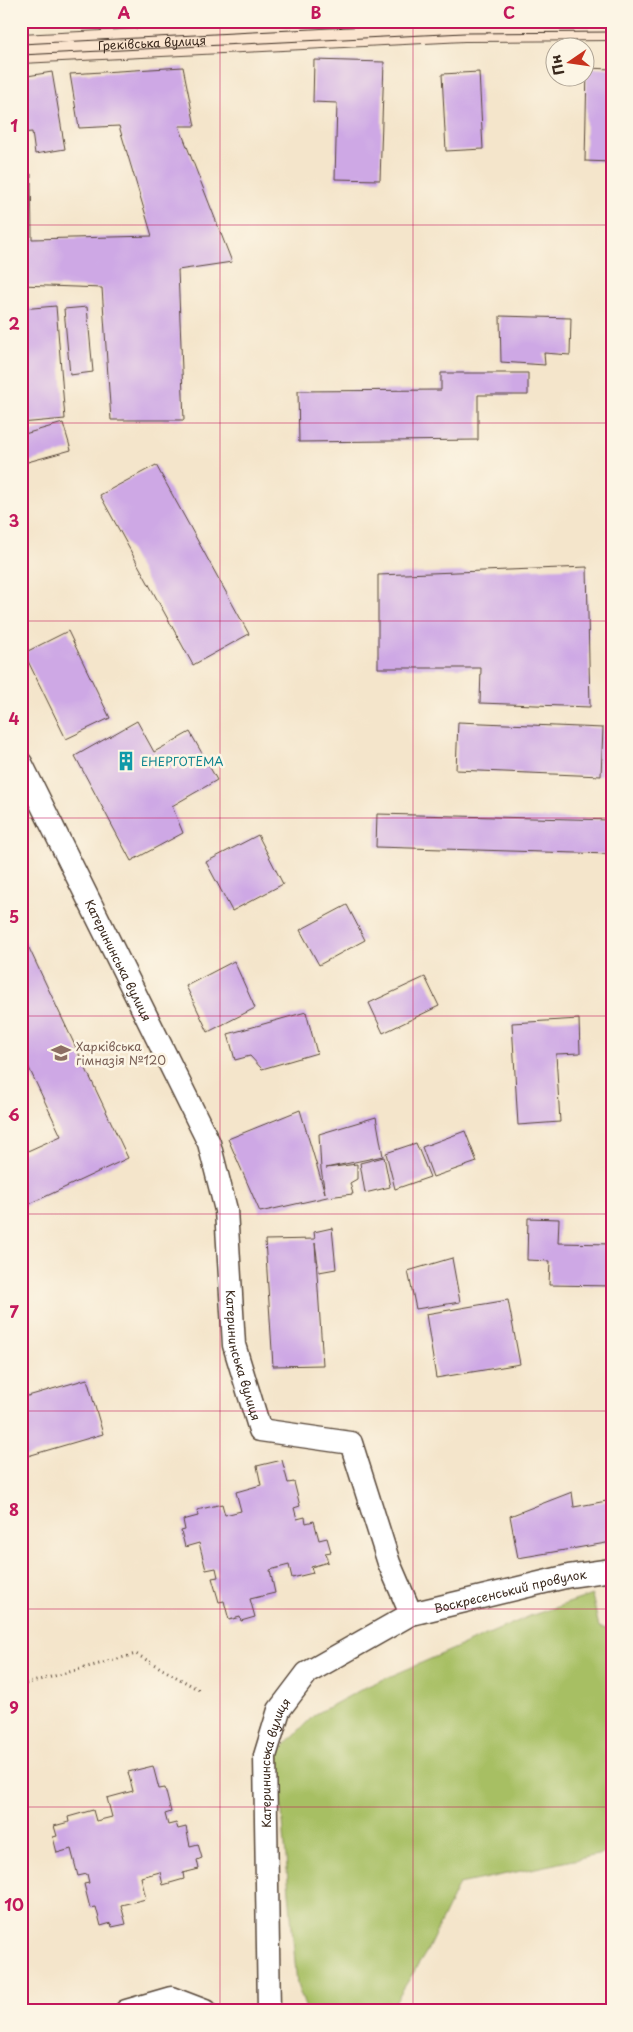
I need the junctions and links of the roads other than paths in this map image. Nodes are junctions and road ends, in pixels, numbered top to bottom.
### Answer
1 (612, 26) edge
2 (21, 49) edge
3 (21, 763) edge
4 (612, 1570) edge
5 (411, 1614) junction
6 (126, 2011) edge
7 (205, 2011) edge
8 (270, 2011) edge

1 - 2 main road, Греківська вулиця
3 - 5 street, Катерининська вулиця
4 - 5 street, Воскресенський провулок
5 - 8 street, Катерининська вулиця
6 - 7 street

